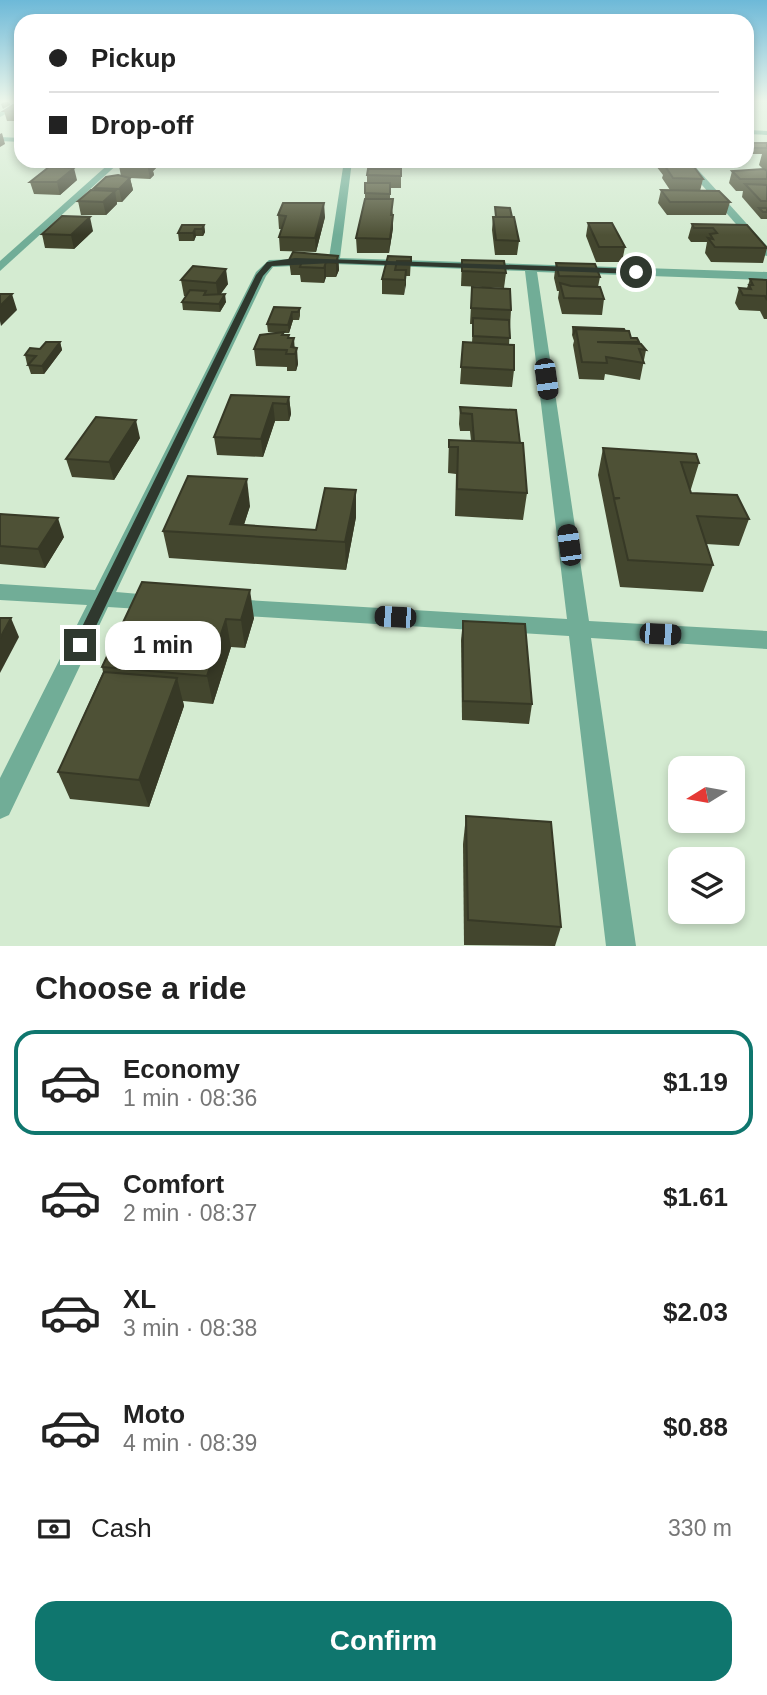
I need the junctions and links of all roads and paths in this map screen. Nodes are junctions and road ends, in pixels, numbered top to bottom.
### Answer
1 (109, 168) edge
2 (347, 168) edge
3 (691, 168) edge
4 (767, 253) edge
5 (334, 261) junction
6 (0, 267) edge
7 (531, 269) junction
8 (767, 276) edge
9 (0, 592) edge
10 (103, 599) junction
11 (171, 603) edge
12 (212, 606) edge
13 (580, 628) junction
14 (767, 640) edge
15 (0, 806) edge
16 (621, 946) edge

1 - 6 street
2 - 5 street
3 - 4 street
5 - 7 street
5 - 10 street
7 - 8 street
7 - 13 street
9 - 10 street
10 - 11 street
10 - 15 street
12 - 13 street
13 - 14 street
13 - 16 street

